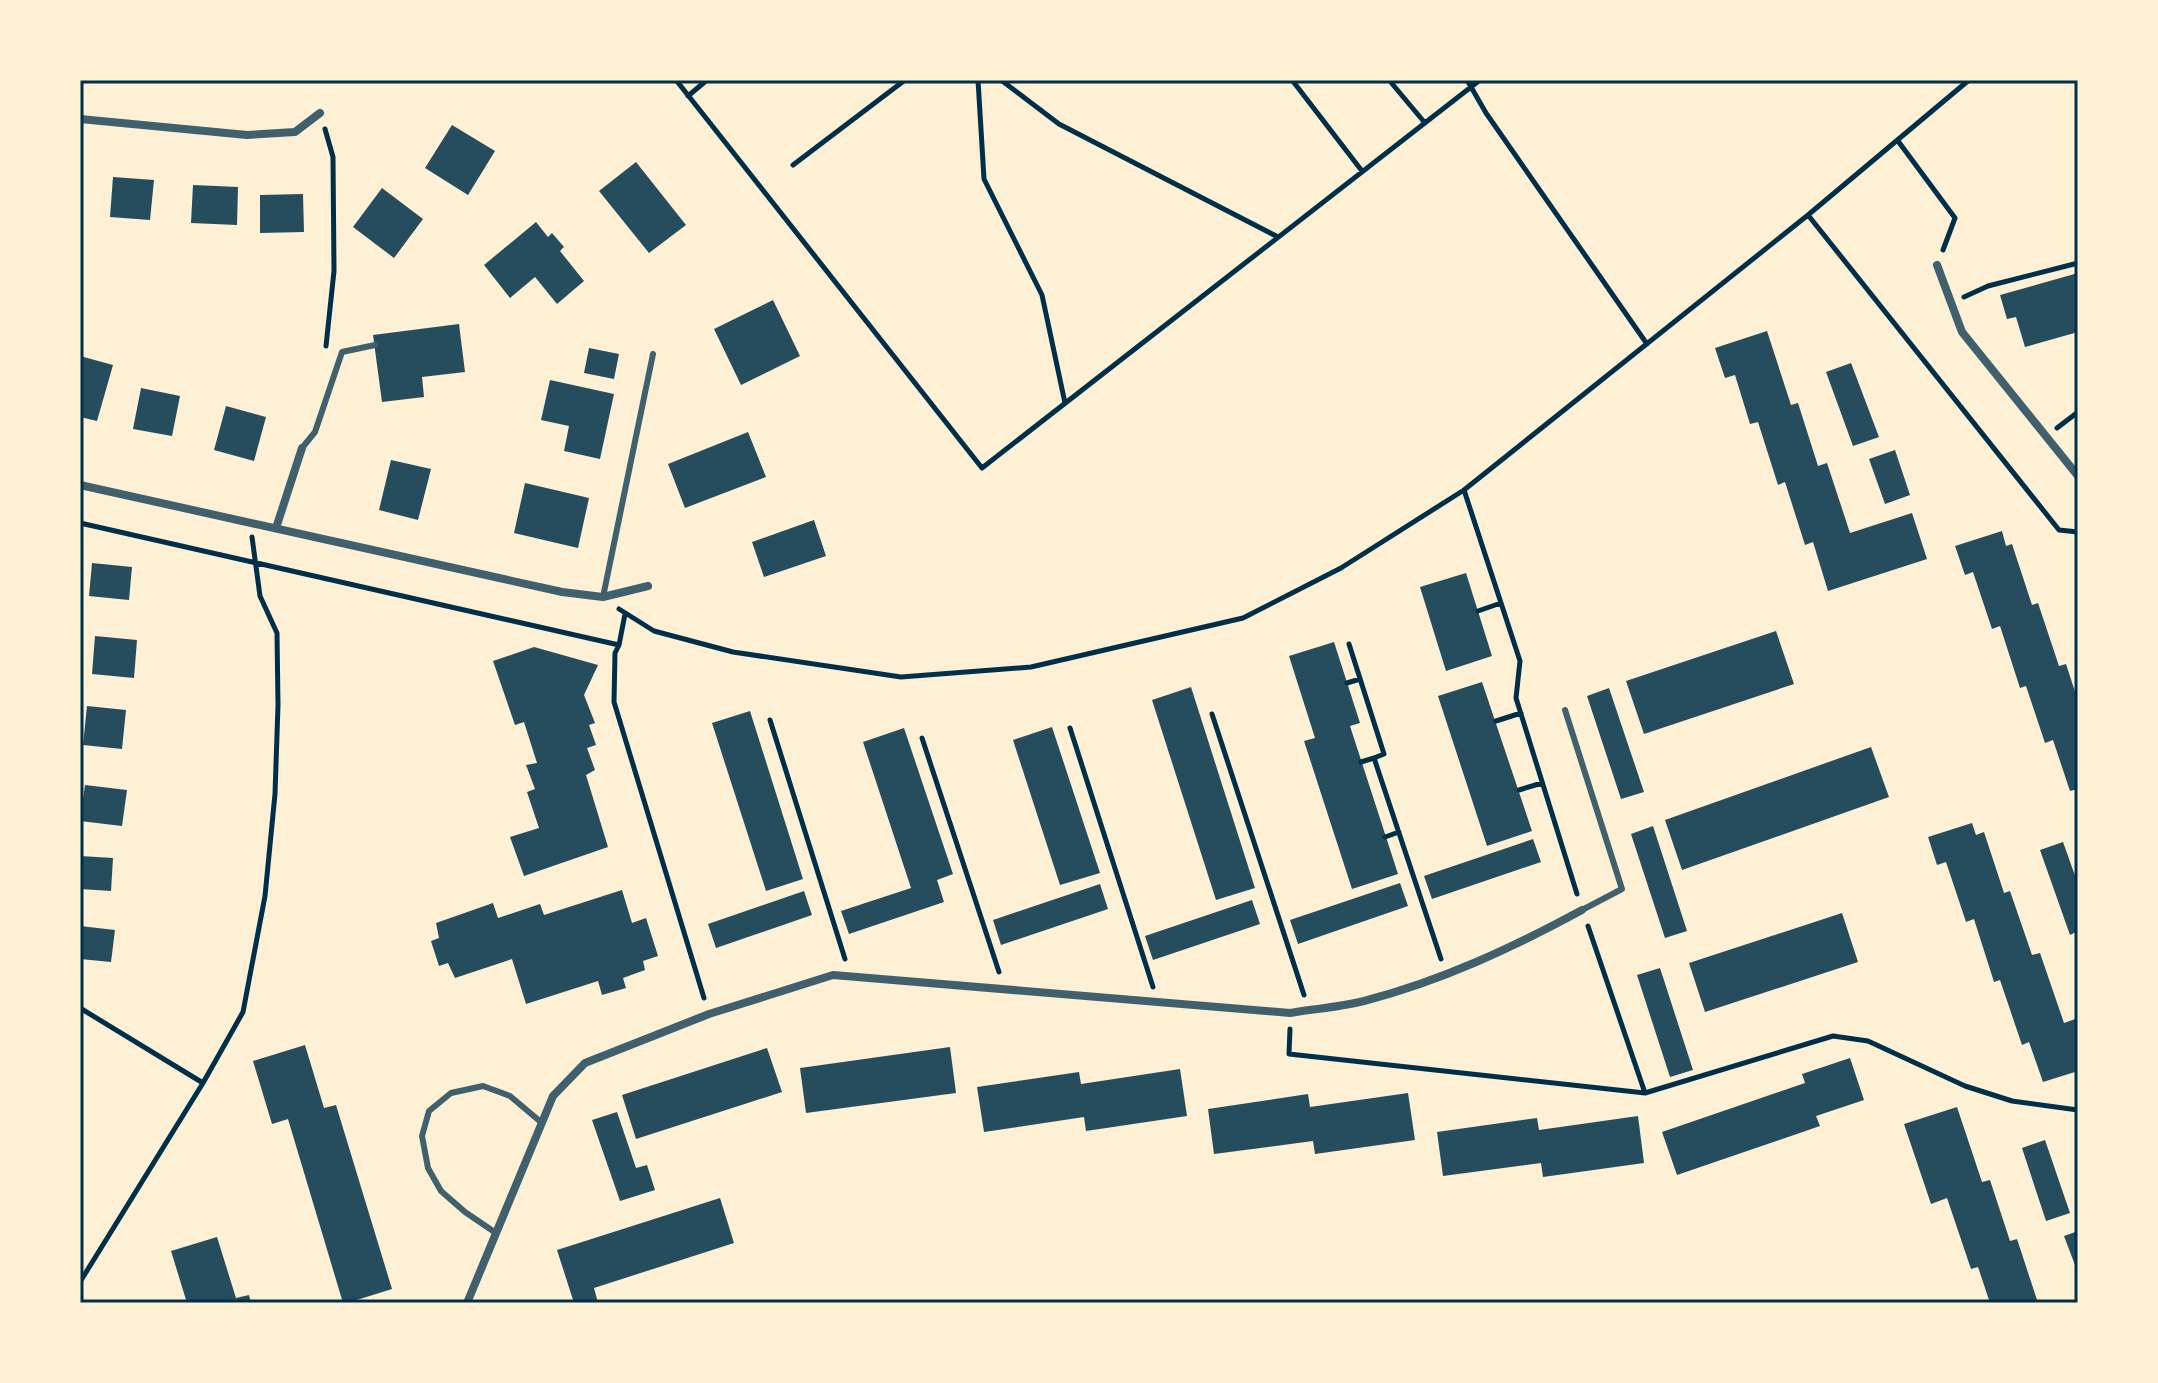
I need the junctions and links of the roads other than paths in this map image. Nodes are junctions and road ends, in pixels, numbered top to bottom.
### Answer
1 (320, 113) road end
2 (80, 119) edge
3 (1937, 265) road end
4 (375, 345) dead end
5 (653, 354) dead end
6 (302, 448) joint
7 (2078, 476) edge
8 (80, 485) edge
9 (276, 528) junction
10 (648, 586) dead end
11 (603, 597) junction
12 (1565, 710) dead end
13 (1582, 910) joint
14 (542, 1123) junction
15 (496, 1233) junction
16 (467, 1303) edge

1 - 2 street
3 - 7 street
4 - 6 lane
5 - 11 lane
6 - 9 street
8 - 9 street
9 - 11 street
10 - 11 street
12 - 13 lane
13 - 14 street
14 - 15 street
14 - 15 lane
15 - 16 street

